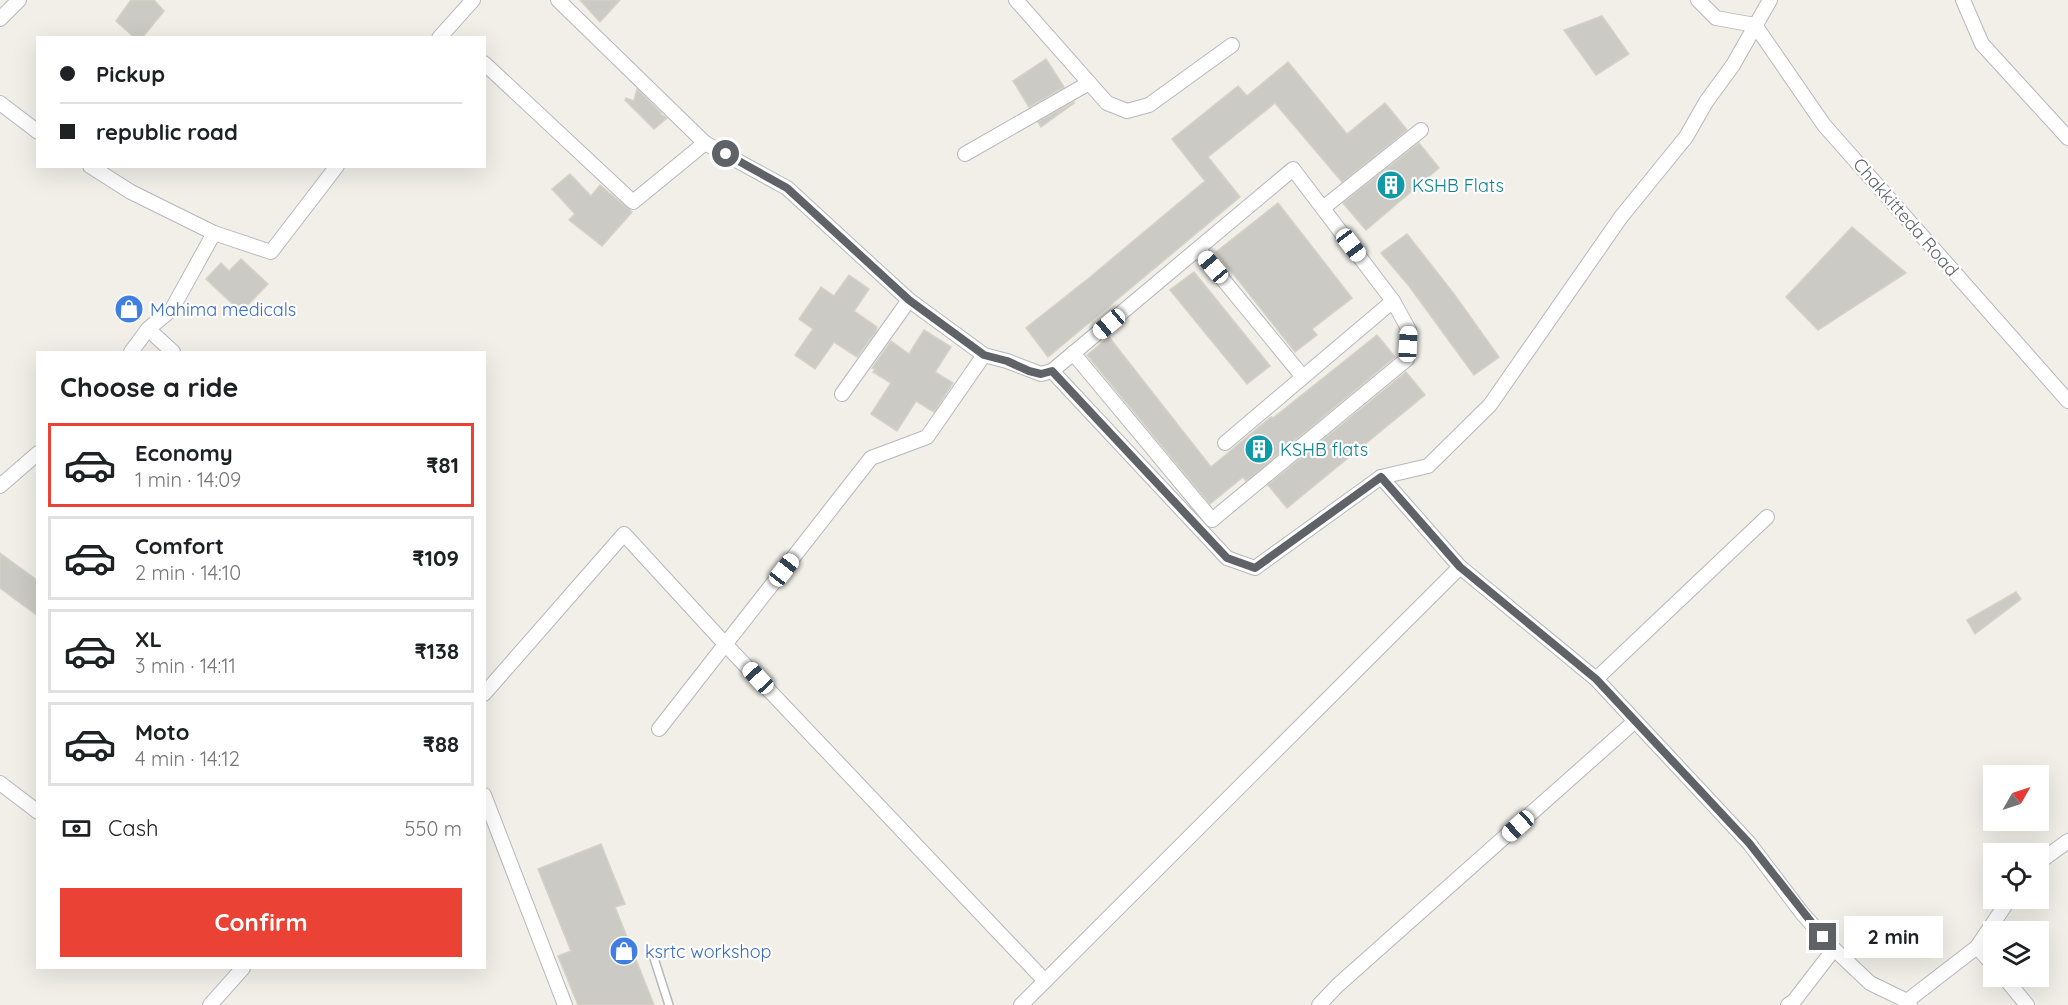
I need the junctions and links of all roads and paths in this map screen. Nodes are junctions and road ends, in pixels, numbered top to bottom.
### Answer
1 (19, 0) edge
2 (473, 0) edge
3 (558, 0) edge
4 (1017, 0) edge
5 (1698, 0) edge
6 (1770, 0) edge
7 (1963, 0) edge
8 (0, 19) edge
9 (1755, 25) junction
10 (442, 36) edge
11 (1232, 45) dead end
12 (486, 65) edge
13 (1089, 83) junction
14 (0, 103) edge
15 (36, 130) edge
16 (1421, 130) dead end
17 (2068, 138) edge
18 (705, 143) junction
19 (965, 154) dead end
20 (93, 168) edge
21 (335, 168) edge
22 (1323, 208) junction
23 (214, 233) junction
24 (1197, 249) junction
25 (909, 300) junction
26 (1393, 301) junction
27 (148, 330) junction
28 (132, 351) edge
29 (172, 351) edge
30 (1073, 354) junction
31 (984, 355) junction
32 (1052, 371) junction
33 (1303, 377) junction
34 (842, 394) dead end
35 (2068, 400) edge
36 (1225, 443) dead end
37 (36, 455) edge
38 (1381, 477) junction
39 (0, 486) edge
40 (1767, 517) dead end
41 (1460, 567) junction
42 (726, 645) junction
43 (1596, 679) junction
44 (486, 692) edge
45 (1634, 722) junction
46 (659, 729) dead end
47 (0, 783) edge
48 (486, 800) edge
49 (36, 810) edge
50 (2068, 842) edge
51 (2049, 855) edge
52 (2003, 909) edge
53 (1977, 947) junction
54 (1834, 950) junction
55 (652, 952) dead end
56 (1983, 954) edge
57 (242, 969) edge
58 (1045, 981) junction
59 (2011, 987) edge
60 (1909, 1003) edge
61 (210, 1005) edge
62 (565, 1005) edge
63 (669, 1005) edge
64 (1021, 1005) edge
65 (1319, 1005) edge
66 (1788, 1005) edge
67 (2027, 1005) edge

1 - 8 street
2 - 10 street
3 - 18 street
4 - 13 street
5 - 9 street
6 - 9 street
7 - 17 street
9 - 35 street, Chakkitteda Road
9 - 38 street
11 - 13 street
12 - 18 street
13 - 19 street
14 - 15 street
16 - 22 street
18 - 25 street
20 - 23 street
21 - 23 street
22 - 24 street
22 - 26 street
23 - 27 street
24 - 30 street
24 - 33 street
25 - 31 street
25 - 34 street
26 - 30 street
26 - 33 street
27 - 28 street
27 - 29 street
30 - 32 street
31 - 32 street
31 - 42 street
32 - 38 street
33 - 36 street
37 - 39 street
38 - 41 street
40 - 43 street
41 - 43 street
41 - 58 street
42 - 44 street
42 - 46 street
42 - 58 street
43 - 45 street
45 - 54 street
45 - 65 street
47 - 49 street
48 - 62 street
50 - 51 street
52 - 53 street
53 - 56 street
53 - 60 street
54 - 60 street
54 - 66 street
55 - 63 lane
57 - 61 street
58 - 64 street
59 - 67 street

